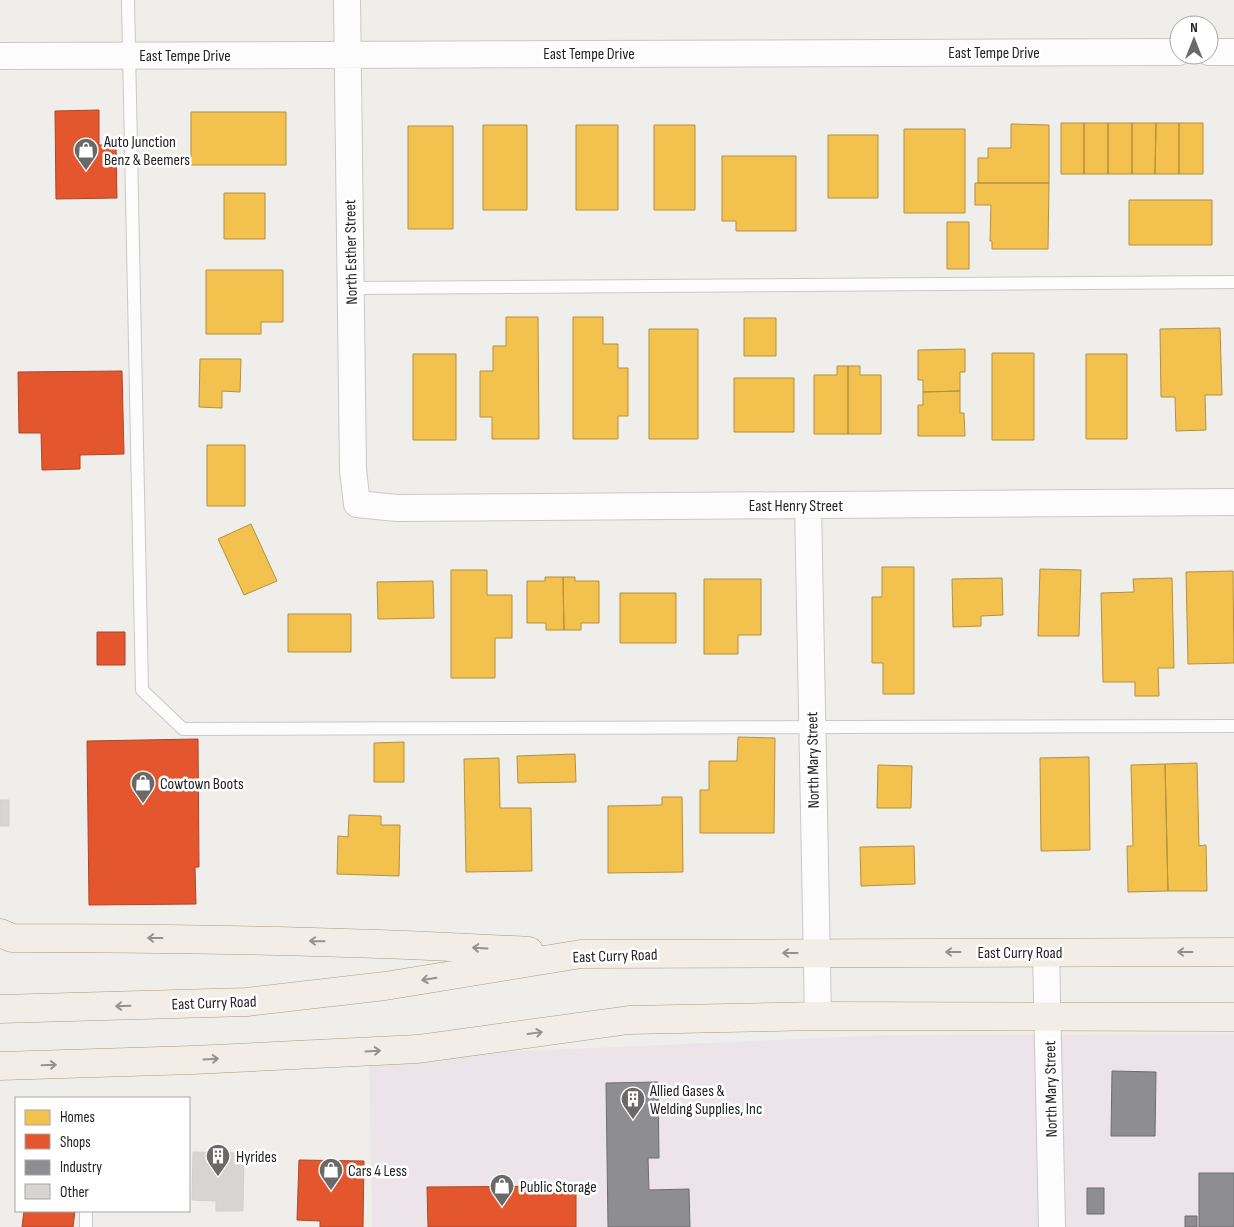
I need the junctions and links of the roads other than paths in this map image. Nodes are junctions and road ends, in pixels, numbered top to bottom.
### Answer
1 (128, 0) edge
2 (347, 0) edge
3 (1169, 52) edge
4 (1219, 52) edge
5 (1234, 52) edge
6 (348, 54) junction
7 (0, 56) edge
8 (129, 56) junction
9 (1234, 282) edge
10 (351, 288) junction
11 (1234, 502) edge
12 (357, 504) joint
13 (808, 505) junction
14 (1234, 726) edge
15 (812, 728) junction
16 (0, 933) edge
17 (817, 952) junction
18 (1046, 952) junction
19 (1234, 952) edge
20 (581, 954) junction
21 (0, 1009) edge
22 (818, 1016) junction
23 (1234, 1016) edge
24 (1049, 1017) junction
25 (0, 1066) edge
26 (86, 1212) edge
27 (86, 1227) edge
28 (1052, 1227) edge

1 - 8 lane
2 - 6 street, North Esther Street
3 - 6 street, East Tempe Drive
4 - 5 street
6 - 8 street, East Tempe Drive
6 - 10 street, North Esther Street
7 - 8 street, East Tempe Drive
8 - 15 lane
9 - 10 lane
10 - 12 street, North Esther Street
11 - 13 street, East Henry Street
12 - 13 street, East Henry Street
13 - 15 street, North Mary Street
14 - 15 lane
15 - 17 street, North Mary Street
20 -> 16 main road
18 -> 17 main road, East Curry Road
17 -> 20 main road, East Curry Road
17 - 22 street, North Mary Street
19 -> 18 main road, East Curry Road
18 - 24 street, North Mary Street
20 -> 21 main road, East Curry Road
22 - 24 main road
25 -> 22 main road
23 - 24 main road
24 - 28 street, North Mary Street
26 - 27 lane

